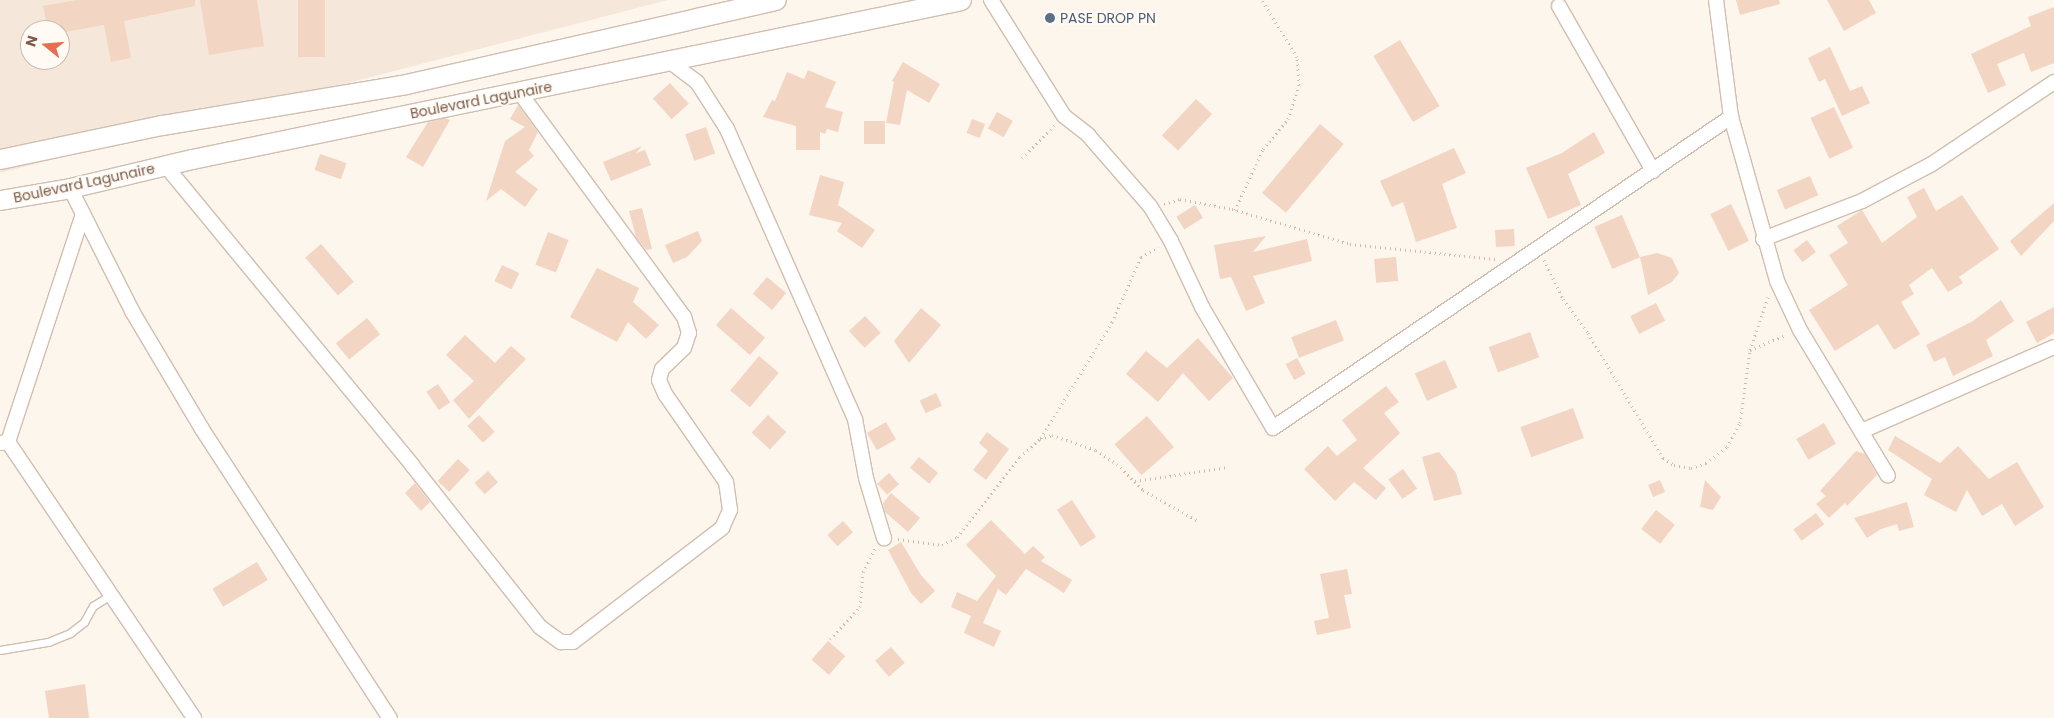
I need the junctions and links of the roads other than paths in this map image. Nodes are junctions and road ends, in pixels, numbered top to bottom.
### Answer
1 (776, 0) edge
2 (961, 0) edge
3 (991, 0) edge
4 (1716, 0) edge
5 (1559, 6) dead end
6 (668, 61) junction
7 (2054, 82) edge
8 (520, 92) junction
9 (1731, 117) junction
10 (0, 159) edge
11 (165, 165) junction
12 (1653, 171) junction
13 (70, 188) junction
14 (0, 200) edge
15 (83, 214) junction
16 (1763, 240) junction
17 (2054, 347) edge
18 (1864, 430) junction
19 (4, 443) edge
20 (1888, 476) dead end
21 (884, 538) road end
22 (112, 593) junction
23 (0, 650) edge
24 (194, 718) edge
25 (390, 718) edge

1 - 10 main road
2 - 6 main road, Boulevard Lagunaire
3 - 12 street
4 - 9 street
5 - 12 street
6 - 8 main road, Boulevard Lagunaire
6 - 21 street
7 - 16 street
8 - 11 main road, Boulevard Lagunaire
8 - 11 street
9 - 12 street
9 - 16 street
11 - 13 main road, Boulevard Lagunaire
13 - 14 main road, Boulevard Lagunaire
13 - 15 street
15 - 19 street
15 - 25 street
16 - 18 street
17 - 18 street
18 - 20 street
19 - 22 street
22 - 23 lane
22 - 24 street

